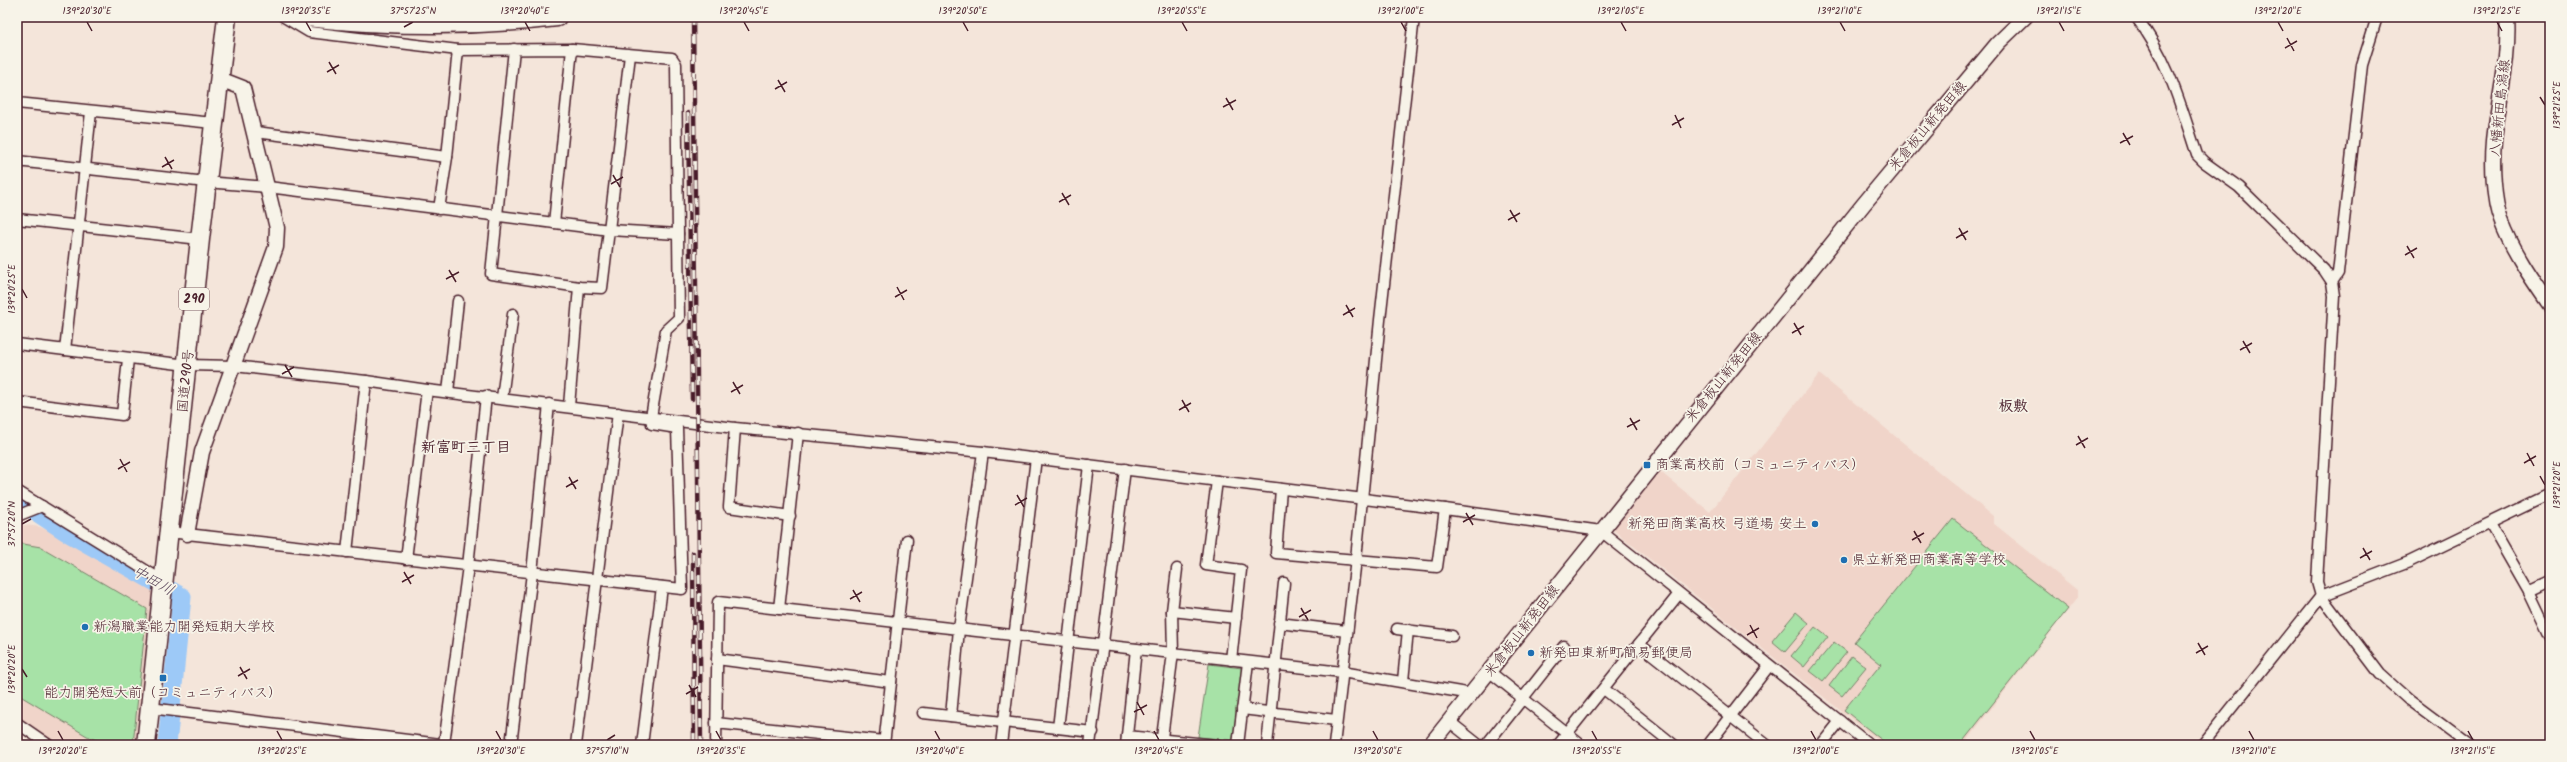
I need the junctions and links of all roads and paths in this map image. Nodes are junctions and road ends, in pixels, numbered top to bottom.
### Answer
1 (227, 17) edge
2 (284, 17) edge
3 (306, 17) edge
4 (557, 17) edge
5 (1414, 17) edge
6 (2025, 17) edge
7 (2136, 17) edge
8 (2377, 17) edge
9 (2507, 17) edge
10 (514, 49) junction
11 (572, 49) junction
12 (458, 50) junction
13 (630, 56) junction
14 (220, 79) junction
15 (17, 103) edge
16 (91, 112) junction
17 (213, 123) junction
18 (256, 132) junction
19 (447, 157) junction
20 (17, 161) edge
21 (86, 169) junction
22 (206, 182) junction
23 (268, 187) junction
24 (438, 209) junction
25 (495, 215) junction
26 (17, 219) edge
27 (554, 223) junction
28 (79, 226) junction
29 (610, 230) junction
30 (678, 234) junction
31 (200, 239) junction
32 (2332, 282) junction
33 (579, 287) junction
34 (458, 301) dead end
35 (2549, 303) edge
36 (513, 314) dead end
37 (17, 344) edge
38 (64, 350) junction
39 (128, 359) junction
40 (188, 365) junction
41 (234, 366) junction
42 (366, 381) junction
43 (427, 390) junction
44 (448, 392) junction
45 (486, 396) junction
46 (502, 398) junction
47 (17, 402) edge
48 (549, 404) junction
49 (569, 406) junction
50 (618, 413) junction
51 (650, 417) junction
52 (735, 428) junction
53 (798, 433) junction
54 (982, 452) junction
55 (1036, 458) junction
56 (1089, 465) junction
57 (1125, 469) junction
58 (1217, 481) junction
59 (1281, 489) junction
60 (17, 491) edge
61 (2550, 494) edge
62 (1362, 499) junction
63 (42, 506) junction
64 (1445, 509) junction
65 (17, 516) edge
66 (790, 516) junction
67 (2490, 524) junction
68 (1601, 531) junction
69 (169, 532) junction
70 (187, 534) junction
71 (907, 540) dead end
72 (346, 552) junction
73 (406, 559) junction
74 (1356, 559) junction
75 (468, 566) junction
76 (1177, 569) dead end
77 (532, 573) junction
78 (597, 580) junction
79 (2550, 582) edge
80 (1284, 583) dead end
81 (662, 587) junction
82 (162, 589) junction
83 (2529, 592) junction
84 (1678, 595) junction
85 (2321, 596) junction
86 (780, 609) junction
87 (1172, 611) junction
88 (1236, 618) junction
89 (899, 623) junction
90 (1280, 623) junction
91 (959, 629) junction
92 (1397, 629) dead end
93 (1408, 630) junction
94 (1346, 631) junction
95 (1014, 636) junction
96 (1452, 636) dead end
97 (2550, 636) edge
98 (1068, 642) junction
99 (1639, 644) junction
100 (1103, 646) junction
101 (1564, 646) dead end
102 (1136, 649) junction
103 (1173, 654) junction
104 (717, 660) junction
105 (1231, 660) junction
106 (1248, 662) junction
107 (1275, 665) junction
108 (1769, 666) junction
109 (1342, 672) junction
110 (1490, 672) junction
111 (1403, 681) junction
112 (891, 682) junction
113 (1604, 689) junction
114 (1472, 694) junction
115 (1522, 698) junction
116 (150, 708) junction
117 (1242, 709) junction
118 (923, 712) dead end
119 (1270, 712) junction
120 (951, 716) junction
121 (1731, 716) junction
122 (1336, 720) junction
123 (1004, 721) junction
124 (1450, 722) junction
125 (1840, 722) junction
126 (17, 723) edge
127 (716, 723) junction
128 (1058, 728) junction
129 (1093, 732) junction
130 (1567, 734) junction
131 (378, 740) edge
132 (1127, 741) edge
133 (884, 743) edge
134 (1162, 743) edge
135 (1202, 744) edge
136 (49, 745) edge
137 (146, 745) edge
138 (446, 745) edge
139 (511, 745) edge
140 (576, 745) edge
141 (642, 745) edge
142 (716, 745) edge
143 (1001, 745) edge
144 (1090, 745) edge
145 (1216, 745) edge
146 (1238, 745) edge
147 (1267, 745) edge
148 (1334, 745) edge
149 (1430, 745) edge
150 (1479, 745) edge
151 (1486, 745) edge
152 (1558, 745) edge
153 (1581, 745) edge
154 (1674, 745) edge
155 (1708, 745) edge
156 (1767, 745) edge
157 (1821, 745) edge
158 (1870, 745) edge
159 (2202, 745) edge
160 (2469, 745) edge

1 - 14 highway, 国道290号 / 290
2 - 12 street
3 - 4 highway
5 - 62 street
6 - 68 main road, 米倉板山新発田線
7 - 32 street
8 - 32 street
9 - 35 main road, 八幡新田島潟線
10 - 11 street
10 - 12 street
10 - 25 street
11 - 13 street
11 - 27 street
12 - 19 street
13 - 29 street
13 - 30 street
14 - 17 highway, 国道290号 / 290
14 - 18 main road
15 - 16 street
16 - 17 street
16 - 21 street
17 - 22 highway, 国道290号 / 290
18 - 19 street
18 - 23 main road
19 - 24 street
20 - 21 street
21 - 22 street
21 - 28 street
22 - 23 street
22 - 31 highway, 国道290号 / 290
23 - 24 street
23 - 41 main road
24 - 25 street
25 - 27 street
25 - 33 street
26 - 28 street
27 - 29 street
28 - 31 street
28 - 38 street
29 - 30 street
29 - 33 street
30 - 51 street
31 - 40 highway, 国道290号 / 290
32 - 85 street
33 - 49 street
34 - 44 street
36 - 46 street
37 - 38 street
38 - 39 street
39 - 40 street
39 - 47 street
40 - 41 street
40 - 69 highway, 国道290号 / 290
41 - 42 street
41 - 70 main road
42 - 43 street
42 - 72 street
43 - 44 street
43 - 73 street
44 - 45 street
45 - 46 street
45 - 75 street
46 - 48 street
48 - 49 street
48 - 77 street
49 - 50 street
50 - 51 street
50 - 78 street
51 - 52 street
51 - 81 street
52 - 53 street
52 - 66 street
53 - 54 street
53 - 66 street
54 - 55 street
54 - 91 street
55 - 56 street
55 - 95 street
56 - 57 street
56 - 98 street
57 - 58 street
57 - 100 street
58 - 59 street
58 - 88 street
59 - 62 street
59 - 74 street
60 - 63 street
61 - 67 street
62 - 64 street
62 - 74 street
63 - 65 street
63 - 82 street
64 - 68 street
64 - 74 street
66 - 86 street
67 - 83 street
67 - 85 street
68 - 84 street
68 - 110 main road, 米倉板山新発田線
69 - 70 street
69 - 82 highway, 国道290号 / 290
70 - 72 street
71 - 89 street
72 - 73 street
73 - 75 street
74 - 94 street
75 - 77 street
75 - 138 street
76 - 87 street
77 - 78 street
77 - 139 street
78 - 81 street
78 - 140 street
79 - 83 street
80 - 90 street
81 - 141 street
82 - 116 highway, 国道290号 / 290
83 - 97 street
84 - 99 street
84 - 108 street
85 - 159 street
85 - 160 street
86 - 89 street
86 - 104 street
87 - 88 street
87 - 103 street
88 - 105 street
89 - 91 street
89 - 112 street
90 - 94 street
90 - 107 street
91 - 95 street
91 - 120 street
92 - 93 street
93 - 96 street
93 - 111 street
94 - 109 street
95 - 98 street
95 - 123 street
98 - 100 street
98 - 128 street
99 - 113 street
99 - 121 street
100 - 102 street
100 - 129 street
101 - 115 street
102 - 103 street
102 - 132 street
103 - 105 street
103 - 134 street
104 - 112 street
104 - 127 street
105 - 106 street
106 - 107 street
106 - 117 street
107 - 109 street
107 - 119 street
108 - 121 street
108 - 125 street
109 - 111 street
109 - 122 street
110 - 114 main road, 米倉板山新発田線
110 - 115 street
111 - 114 street
112 - 133 street
113 - 130 street
113 - 154 street
114 - 124 main road, 米倉板山新発田線
115 - 130 street
115 - 151 street
116 - 131 street
116 - 137 highway, 国道290号 / 290
117 - 119 street
117 - 146 street
118 - 120 street
119 - 122 street
119 - 147 street
120 - 123 street
121 - 155 street
121 - 156 street
122 - 148 street
123 - 128 street
123 - 143 street
124 - 149 main road, 米倉板山新発田線
124 - 150 street
125 - 157 street
125 - 158 street
126 - 136 street
127 - 133 street
127 - 142 street
128 - 129 street
129 - 144 street
130 - 152 street
130 - 153 street
131 - 138 street
132 - 134 street
134 - 135 street
135 - 145 street

